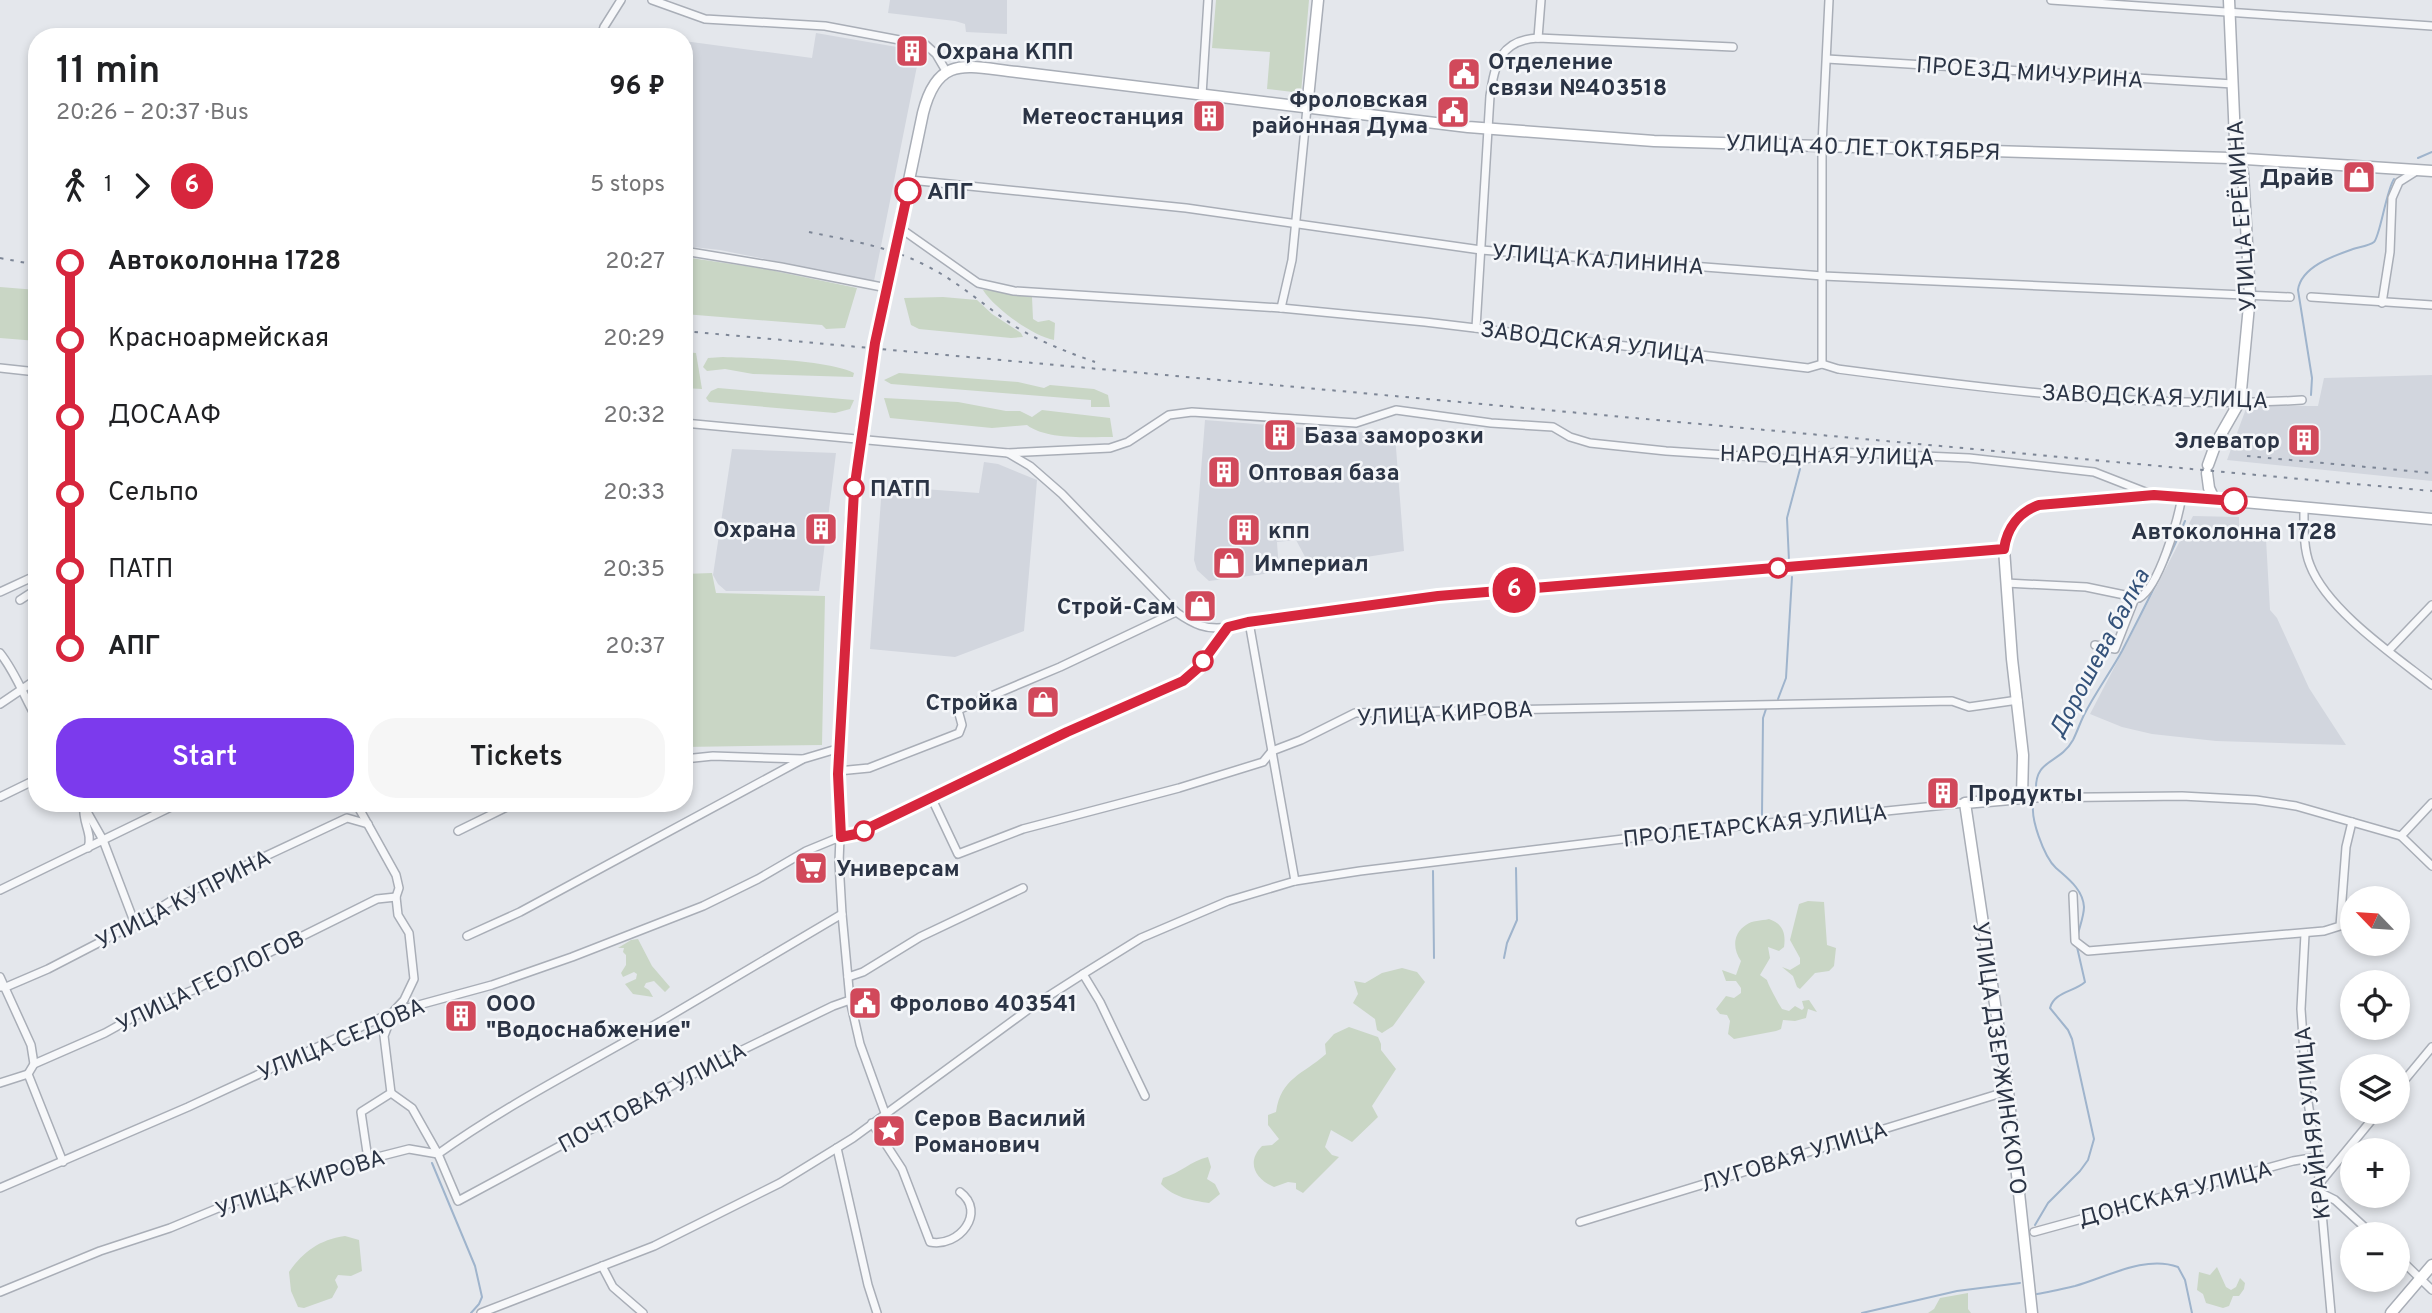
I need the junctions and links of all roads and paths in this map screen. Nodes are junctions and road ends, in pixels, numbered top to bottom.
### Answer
1 (621, 0) edge
2 (652, 0) edge
3 (1208, 0) edge
4 (1318, 0) edge
5 (1541, 0) edge
6 (1829, 0) edge
7 (2051, 0) edge
8 (2229, 0) edge
9 (2230, 14) junction
10 (2432, 26) edge
11 (604, 28) edge
12 (1538, 38) junction
13 (1733, 47) dead end
14 (1827, 59) junction
15 (946, 71) junction
16 (2233, 84) junction
17 (1202, 95) junction
18 (1307, 108) junction
19 (1489, 129) junction
20 (1822, 145) junction
21 (2239, 158) junction
22 (2420, 170) junction
23 (2432, 171) edge
24 (910, 180) junction
25 (1296, 225) junction
26 (900, 228) junction
27 (1481, 250) junction
28 (693, 252) edge
29 (1823, 276) junction
30 (887, 288) junction
31 (2250, 295) junction
32 (2290, 297) dead end
33 (2311, 297) dead end
34 (2382, 303) junction
35 (2432, 305) edge
36 (1280, 308) junction
37 (1476, 328) junction
38 (1822, 364) junction
39 (0, 368) edge
40 (28, 371) edge
41 (2302, 400) dead end
42 (2240, 401) junction
43 (693, 424) edge
44 (860, 439) junction
45 (1008, 453) junction
46 (2154, 495) junction
47 (2182, 496) junction
48 (2214, 499) junction
49 (2304, 507) junction
50 (2432, 519) edge
51 (2004, 549) junction
52 (28, 580) edge
53 (2006, 583) junction
54 (0, 593) edge
55 (28, 595) edge
56 (2135, 597) junction
57 (19, 600) dead end
58 (2432, 605) edge
59 (1176, 612) junction
60 (1248, 622) junction
61 (1228, 627) junction
62 (2095, 645) dead end
63 (2389, 650) junction
64 (0, 653) edge
65 (28, 685) edge
66 (2432, 685) edge
67 (22, 689) junction
68 (2018, 700) junction
69 (0, 704) edge
70 (28, 705) edge
71 (840, 748) junction
72 (1272, 751) junction
73 (693, 758) edge
74 (803, 759) junction
75 (838, 771) junction
76 (28, 783) edge
77 (0, 797) edge
78 (2022, 798) junction
79 (932, 799) junction
80 (1965, 803) junction
81 (2432, 803) edge
82 (82, 812) edge
83 (87, 812) edge
84 (157, 812) edge
85 (350, 812) edge
86 (361, 812) edge
87 (497, 812) edge
88 (347, 818) junction
89 (2352, 822) junction
90 (368, 824) junction
91 (458, 831) dead end
92 (2401, 836) junction
93 (841, 837) junction
94 (103, 840) junction
95 (88, 848) junction
96 (2432, 866) edge
97 (1295, 881) junction
98 (1023, 888) dead end
99 (0, 890) edge
100 (2073, 895) dead end
101 (396, 897) junction
102 (842, 914) junction
103 (135, 925) junction
104 (2305, 934) junction
105 (467, 936) dead end
106 (1083, 974) junction
107 (0, 977) edge
108 (848, 977) junction
109 (3, 987) edge
110 (850, 1000) junction
111 (407, 1003) junction
112 (393, 1012) junction
113 (2432, 1046) edge
114 (2425, 1055) junction
115 (2432, 1061) edge
116 (34, 1064) junction
117 (2410, 1073) edge
118 (28, 1074) junction
119 (0, 1083) edge
120 (2008, 1091) junction
121 (391, 1093) junction
122 (1145, 1096) dead end
123 (885, 1112) junction
124 (872, 1123) junction
125 (2369, 1124) edge
126 (837, 1148) junction
127 (438, 1154) junction
128 (2317, 1157) junction
129 (368, 1159) junction
130 (64, 1162) junction
131 (0, 1188) edge
132 (2319, 1188) junction
133 (960, 1192) dead end
134 (1580, 1222) dead end
135 (2359, 1222) edge
136 (2034, 1232) dead end
137 (2432, 1265) edge
138 (602, 1266) junction
139 (2410, 1269) edge
140 (2420, 1279) junction
141 (2432, 1290) edge
142 (0, 1292) edge
143 (481, 1313) edge
144 (643, 1313) edge
145 (877, 1313) edge
146 (2032, 1313) edge
147 (2331, 1313) edge
148 (2391, 1313) edge

1 - 11 street
2 - 15 street
3 - 17 street
4 - 18 street
5 - 12 street
6 - 14 street
7 - 9 street
8 - 9 street, УЛИЦА ЕРЁМИНА
9 - 10 street
9 - 16 street, УЛИЦА ЕРЁМИНА
12 - 13 street
12 - 19 street
14 - 16 street, ПРОЕЗД МИЧУРИНА
14 - 20 street
15 - 17 street, УЛИЦА 40 ЛЕТ ОКТЯБРЯ
15 - 24 street
16 - 21 street, УЛИЦА ЕРЁМИНА
17 - 18 street, УЛИЦА 40 ЛЕТ ОКТЯБРЯ
18 - 19 street, УЛИЦА 40 ЛЕТ ОКТЯБРЯ
18 - 25 street
19 - 20 street, УЛИЦА 40 ЛЕТ ОКТЯБРЯ
19 - 27 street
20 - 21 street, УЛИЦА 40 ЛЕТ ОКТЯБРЯ
20 - 29 street
21 - 22 street, УЛИЦА 40 ЛЕТ ОКТЯБРЯ
21 - 31 street, УЛИЦА ЕРЁМИНА
22 - 23 street, УЛИЦА 40 ЛЕТ ОКТЯБРЯ
22 - 34 street
24 - 25 street, УЛИЦА КАЛИНИНА
24 - 26 street
25 - 27 street, УЛИЦА КАЛИНИНА
25 - 36 street
26 - 30 street
26 - 36 street, ЗАВОДСКАЯ УЛИЦА
27 - 29 street, УЛИЦА КАЛИНИНА
27 - 37 street
28 - 30 street
29 - 31 street, УЛИЦА КАЛИНИНА
29 - 38 street
30 - 44 street
31 - 32 street, УЛИЦА КАЛИНИНА
31 - 42 street, УЛИЦА ЕРЁМИНА
33 - 34 street
34 - 35 street
36 - 37 street, ЗАВОДСКАЯ УЛИЦА
37 - 38 street, ЗАВОДСКАЯ УЛИЦА
38 - 42 street, ЗАВОДСКАЯ УЛИЦА
39 - 40 street
41 - 42 street, ЗАВОДСКАЯ УЛИЦА
42 - 48 street, УЛИЦА ЕРЁМИНА
43 - 44 street, НАРОДНАЯ УЛИЦА
44 - 45 street, НАРОДНАЯ УЛИЦА
44 - 71 street
45 - 46 street, НАРОДНАЯ УЛИЦА
45 - 59 street
46 - 47 street, НАРОДНАЯ УЛИЦА
46 - 51 street, НАРОДНАЯ УЛИЦА
47 - 48 street, НАРОДНАЯ УЛИЦА
47 - 56 street
48 - 49 street, НАРОДНАЯ УЛИЦА
49 - 50 street, НАРОДНАЯ УЛИЦА
49 - 63 street
51 - 53 street
51 - 60 street
52 - 54 street
53 - 56 street
53 - 68 street
55 - 57 street
56 - 62 street
58 - 63 street
59 - 61 street
59 - 75 street
60 - 61 street
60 - 72 street
61 - 79 street
63 - 66 street
64 - 67 street
65 - 67 street
67 - 69 street
67 - 70 street
68 - 72 street, УЛИЦА КИРОВА
68 - 78 street
71 - 74 street
71 - 75 street
72 - 79 street, УЛИЦА КИРОВА
72 - 97 street
73 - 74 street
74 - 105 street
75 - 93 street
76 - 77 street
78 - 80 street, ПРОЛЕТАРСКАЯ УЛИЦА
78 - 89 street, ПРОЛЕТАРСКАЯ УЛИЦА
79 - 93 street
80 - 97 street, ПРОЛЕТАРСКАЯ УЛИЦА
80 - 120 street, УЛИЦА ДЗЕРЖИНСКОГО
81 - 92 street
82 - 95 street
83 - 94 street
84 - 94 street
85 - 88 street
86 - 90 street
87 - 91 street
88 - 90 street
88 - 103 street, УЛИЦА КУПРИНА
89 - 92 street, ПРОЛЕТАРСКАЯ УЛИЦА
89 - 104 street
90 - 101 street
92 - 96 street, ПРОЛЕТАРСКАЯ УЛИЦА
93 - 102 street
93 - 111 street, УЛИЦА СЕДОВА
94 - 95 street
94 - 103 street
95 - 99 street
97 - 106 street, ПРОЛЕТАРСКАЯ УЛИЦА
98 - 108 street
100 - 104 street
101 - 111 street
101 - 116 street, УЛИЦА ГЕОЛОГОВ
102 - 108 street
102 - 127 street
103 - 109 street, УЛИЦА КУПРИНА
104 - 128 street, КРАЙНЯЯ УЛИЦА
106 - 122 street
106 - 123 street, ПРОЛЕТАРСКАЯ УЛИЦА
107 - 109 street
108 - 110 street
109 - 116 street
110 - 123 street
110 - 127 street, ПОЧТОВАЯ УЛИЦА
111 - 112 street, УЛИЦА СЕДОВА
112 - 121 street
112 - 130 street, УЛИЦА СЕДОВА
113 - 114 street
114 - 115 street
114 - 117 street
116 - 118 street
118 - 119 street
118 - 130 street
120 - 134 street, ЛУГОВАЯ УЛИЦА
120 - 146 street, УЛИЦА ДЗЕРЖИНСКОГО
121 - 127 street
121 - 129 street
123 - 124 street, ПРОЛЕТАРСКАЯ УЛИЦА
124 - 126 street, ПРОЛЕТАРСКАЯ УЛИЦА
124 - 133 street
125 - 132 street
126 - 138 street, ПРОЛЕТАРСКАЯ УЛИЦА
126 - 145 street
127 - 129 street, УЛИЦА КИРОВА
128 - 132 street, КРАЙНЯЯ УЛИЦА
128 - 136 street, ДОНСКАЯ УЛИЦА
129 - 142 street, УЛИЦА КИРОВА
130 - 131 street, УЛИЦА СЕДОВА
132 - 135 street
132 - 147 street, КРАЙНЯЯ УЛИЦА
137 - 140 street
138 - 143 street, ПРОЛЕТАРСКАЯ УЛИЦА
138 - 144 street
139 - 140 street
140 - 141 street
140 - 148 street

